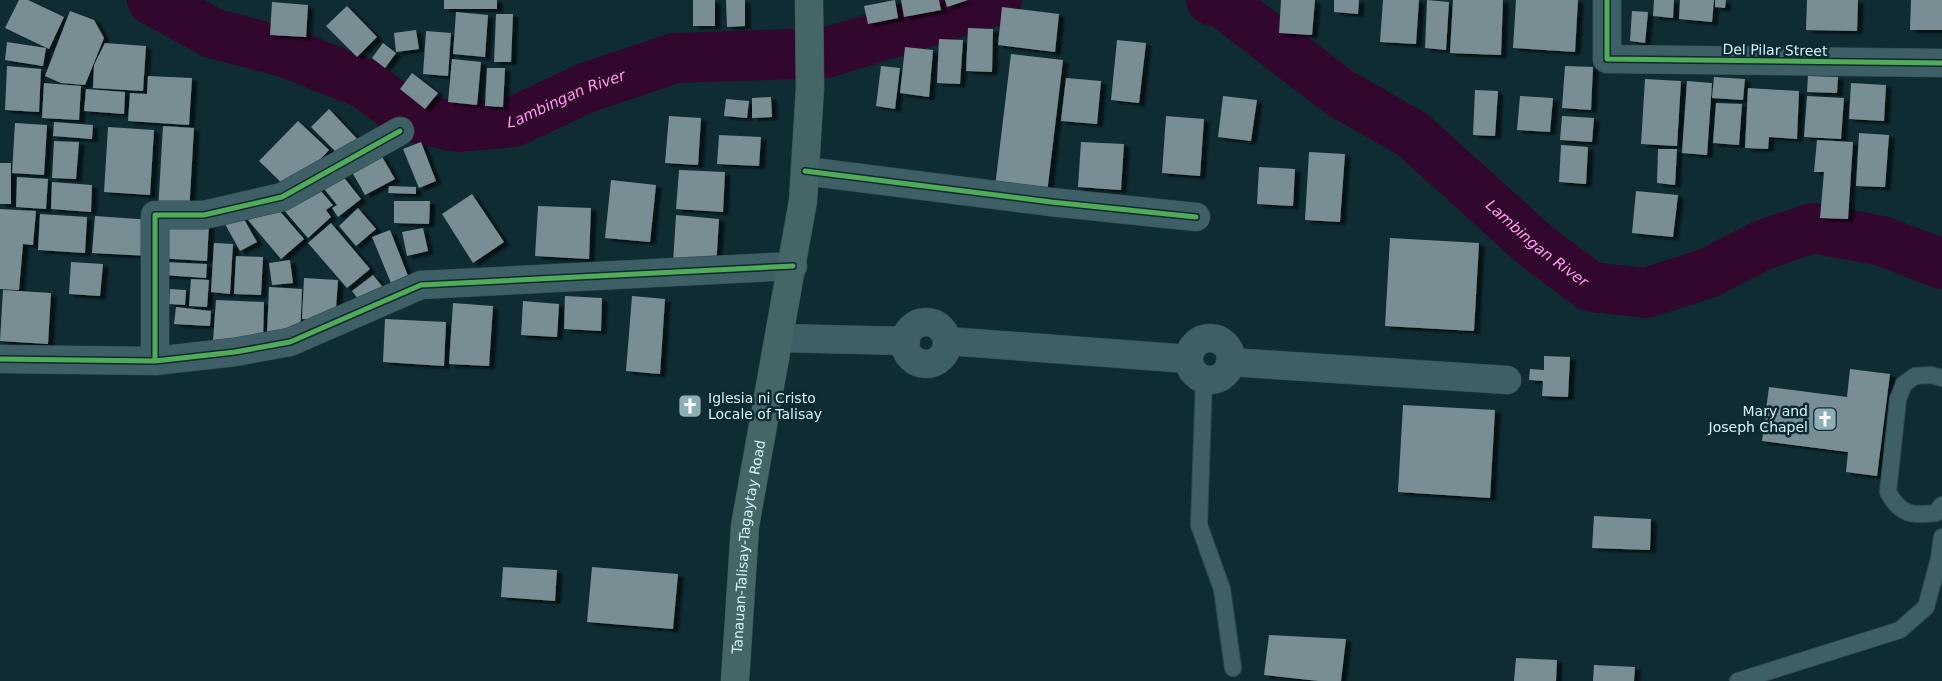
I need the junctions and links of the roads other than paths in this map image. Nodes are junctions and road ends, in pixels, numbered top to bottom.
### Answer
1 (1607, 0) edge
2 (809, 13) edge
3 (1942, 63) edge
4 (400, 131) dead end
5 (805, 171) junction
6 (1196, 217) dead end
7 (792, 266) junction
8 (779, 338) junction
9 (0, 359) edge
10 (155, 361) junction
11 (1230, 362) junction
12 (1196, 369) junction
13 (1942, 378) edge
14 (1507, 380) dead end
15 (1942, 505) edge
16 (1942, 537) edge
17 (1941, 560) edge
18 (1233, 668) dead end
19 (735, 681) edge
20 (1738, 681) edge

1 - 3 street, Del Pilar Street
2 - 5 main road, Tanauan-Talisay-Tagaytay Road
4 - 10 street
5 - 6 street
5 - 7 main road, Tanauan-Talisay-Tagaytay Road
7 - 8 main road, Tanauan-Talisay-Tagaytay Road
7 - 10 street
8 - 12 street
8 - 19 main road, Tanauan-Talisay-Tagaytay Road
9 - 10 street
11 - 12 street
11 - 12 street
11 - 14 street
12 - 18 lane
13 - 15 lane
16 - 17 lane
17 - 20 lane

